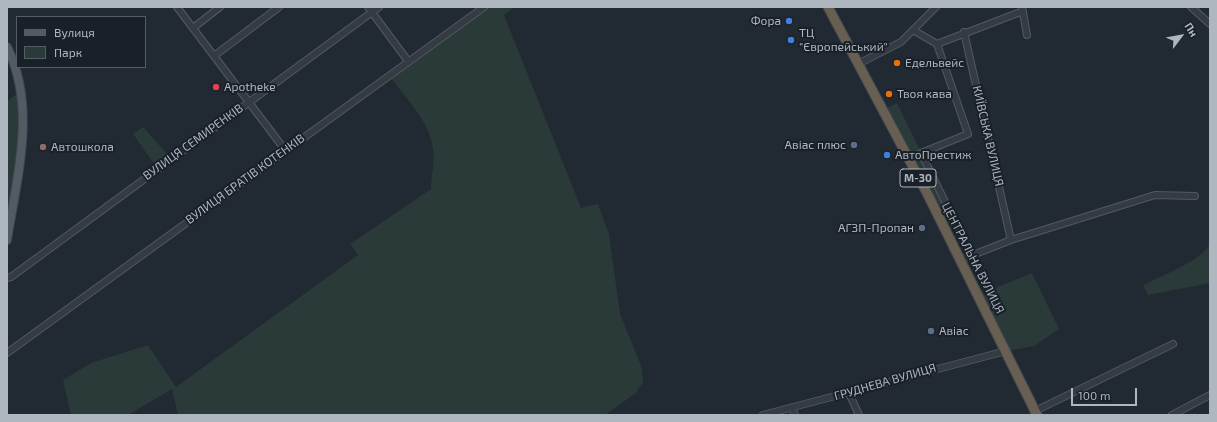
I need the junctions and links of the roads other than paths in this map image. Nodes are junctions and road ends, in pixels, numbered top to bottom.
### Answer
1 (177, 7) edge
2 (220, 7) edge
3 (279, 7) edge
4 (379, 7) edge
5 (484, 7) edge
6 (828, 7) edge
7 (936, 7) edge
8 (1191, 7) edge
9 (1022, 9) edge
10 (370, 10) edge
11 (1210, 24) edge
12 (193, 28) junction
13 (913, 30) junction
14 (964, 32) junction
15 (1027, 35) dead end
16 (937, 44) junction
17 (7, 46) edge
18 (214, 56) junction
19 (408, 61) junction
20 (858, 64) junction
21 (249, 102) junction
22 (285, 150) junction
23 (1195, 196) dead end
24 (958, 228) dead end
25 (7, 240) edge
26 (1011, 240) junction
27 (960, 260) junction
28 (7, 278) edge
29 (1173, 344) dead end
30 (1006, 351) junction
31 (7, 353) edge
32 (849, 393) junction
33 (1210, 395) edge
34 (792, 408) junction
35 (1036, 413) edge
36 (763, 415) edge
37 (795, 415) edge
38 (859, 415) edge
39 (1172, 415) edge

1 - 12 street
2 - 12 street
3 - 18 street
4 - 10 street, ВУЛИЦЯ СЕМИРЕНКІВ
5 - 19 street, ВУЛИЦЯ БРАТІВ КОТЕНКІВ
6 - 20 highway, ЦЕНТРАЛЬНА ВУЛИЦЯ / М-30
7 - 13 street
8 - 11 street
9 - 14 street
9 - 15 street
10 - 19 street
10 - 21 street, ВУЛИЦЯ СЕМИРЕНКІВ
12 - 18 street
13 - 16 street
13 - 20 street
14 - 16 street
14 - 26 street, КИЇВСЬКА ВУЛИЦЯ
16 - 24 street
17 - 25 main road
18 - 21 street
19 - 22 street, ВУЛИЦЯ БРАТІВ КОТЕНКІВ
20 - 27 highway, ЦЕНТРАЛЬНА ВУЛИЦЯ / М-30
21 - 22 street
21 - 28 street, ВУЛИЦЯ СЕМИРЕНКІВ
22 - 31 street, ВУЛИЦЯ БРАТІВ КОТЕНКІВ
23 - 26 street
26 - 27 street
27 - 30 highway, ЦЕНТРАЛЬНА ВУЛИЦЯ / М-30
29 - 35 street
30 - 32 street, ГРУДНЕВА ВУЛИЦЯ
30 - 35 highway, ЦЕНТРАЛЬНА ВУЛИЦЯ / М-30
32 - 34 street, ГРУДНЕВА ВУЛИЦЯ
32 - 38 street
33 - 39 street
34 - 36 street, ГРУДНЕВА ВУЛИЦЯ
34 - 37 street

